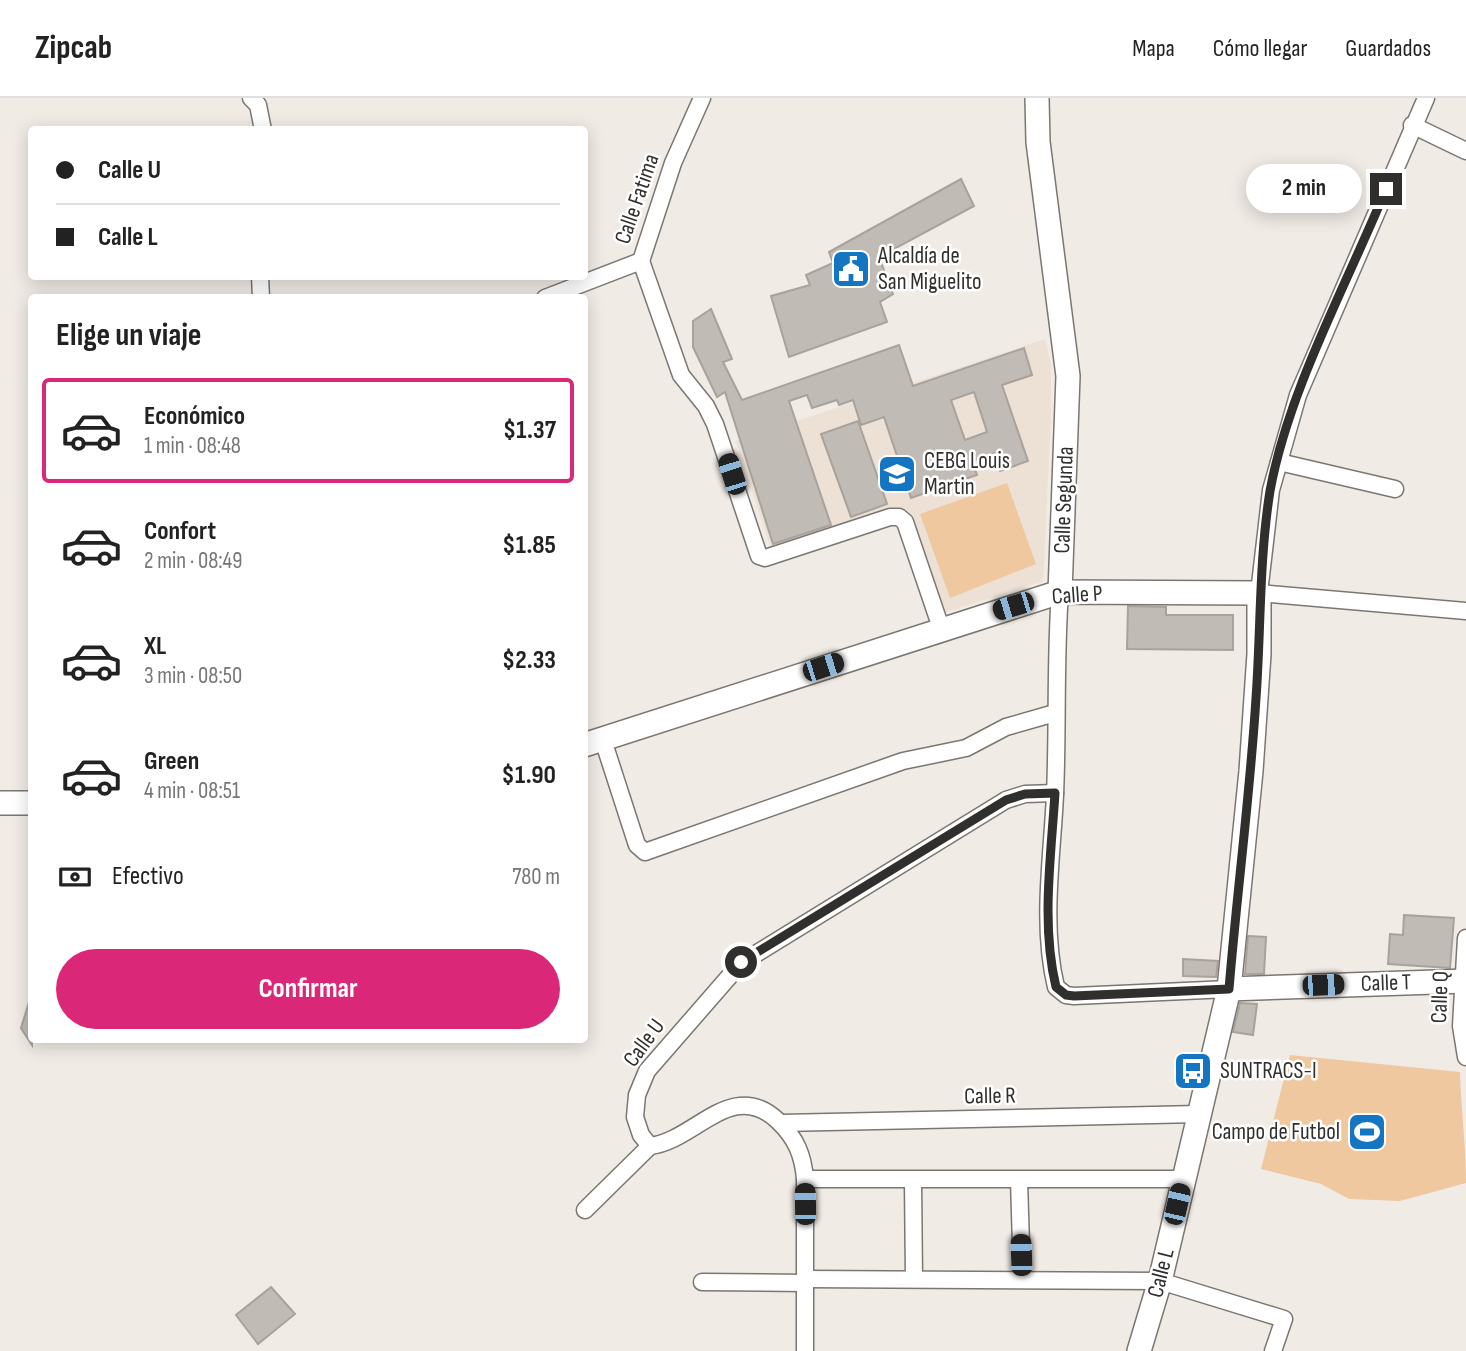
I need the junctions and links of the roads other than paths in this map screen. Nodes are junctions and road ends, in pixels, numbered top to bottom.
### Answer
1 (251, 98) edge
2 (702, 98) edge
3 (1037, 98) edge
4 (1426, 98) edge
5 (1412, 125) junction
6 (262, 126) edge
7 (1466, 151) edge
8 (641, 261) junction
9 (555, 294) edge
10 (1279, 462) junction
11 (1395, 489) dead end
12 (1060, 592) junction
13 (1259, 593) junction
14 (1466, 611) edge
15 (941, 628) junction
16 (1055, 713) junction
17 (594, 742) edge
18 (1055, 793) junction
19 (0, 803) edge
20 (28, 803) edge
21 (1466, 938) edge
22 (1464, 981) edge
23 (1056, 987) joint
24 (1229, 989) junction
25 (1466, 1057) edge
26 (1199, 1114) junction
27 (781, 1124) junction
28 (650, 1146) junction
29 (805, 1179) junction
30 (1183, 1179) junction
31 (1019, 1180) junction
32 (913, 1181) junction
33 (585, 1210) dead end
34 (914, 1279) junction
35 (1021, 1279) junction
36 (806, 1281) junction
37 (1160, 1281) junction
38 (702, 1282) dead end
39 (805, 1351) edge
40 (1139, 1351) edge
41 (1273, 1351) edge

1 - 6 street
2 - 8 street, Calle Fatima
3 - 12 street, Calle Segunda
4 - 5 street, Calle L
5 - 7 street
5 - 10 street, Calle L
8 - 9 street, Calle Fatima
8 - 15 street
10 - 11 street
10 - 13 street, Calle L
12 - 13 street, Calle P
12 - 15 street, Calle P
12 - 16 street, Calle Segunda
13 - 14 street, Calle P
13 - 24 street, Calle L
15 - 17 street, Calle P
16 - 17 street
16 - 18 street, Calle Segunda
18 - 23 street, Calle Segunda
18 - 28 street, Calle U
19 - 20 street
21 - 22 street, Calle Q
22 - 24 street, Calle T
22 - 25 street, Calle Q
23 - 24 street, Calle T
24 - 26 street, Calle L
26 - 27 street, Calle R
26 - 30 street, Calle L
27 - 28 street
27 - 29 street
28 - 33 street
29 - 32 street
29 - 36 street
30 - 31 street
30 - 37 street, Calle L
31 - 32 street
31 - 35 street
32 - 34 street
34 - 35 street
34 - 36 street
35 - 37 street
36 - 38 street
36 - 39 street
37 - 40 street, Calle L
37 - 41 street

